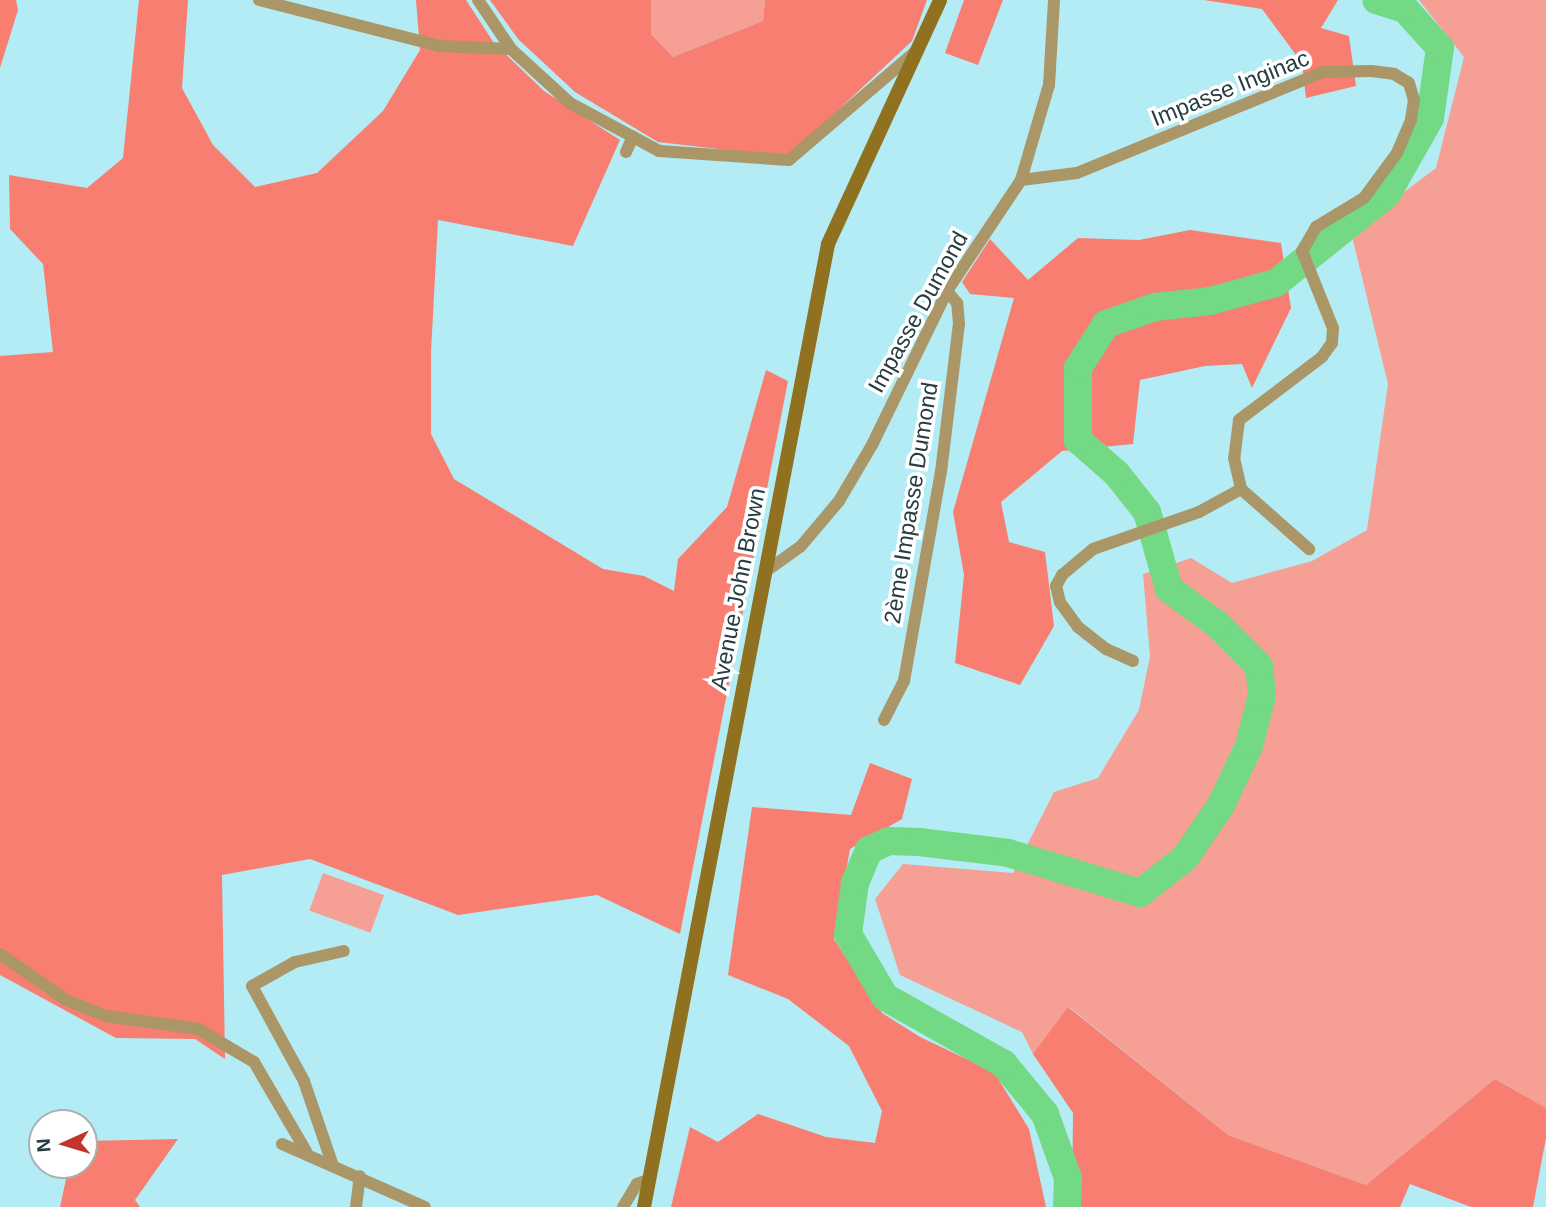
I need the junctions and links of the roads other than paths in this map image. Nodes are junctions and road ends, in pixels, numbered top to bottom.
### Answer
1 (259, 0) edge
2 (478, 0) edge
3 (940, 0) edge
4 (1054, 0) edge
5 (511, 49) junction
6 (917, 51) junction
7 (633, 136) junction
8 (626, 152) dead end
9 (1021, 180) junction
10 (947, 291) junction
11 (1241, 489) junction
12 (1309, 549) dead end
13 (765, 572) junction
14 (1133, 661) dead end
15 (884, 720) dead end
16 (344, 951) dead end
17 (0, 954) edge
18 (282, 1144) dead end
19 (306, 1151) junction
20 (332, 1163) junction
21 (360, 1176) junction
22 (650, 1179) junction
23 (356, 1207) edge
24 (425, 1207) edge
25 (623, 1207) edge
26 (644, 1207) edge

1 - 5 street
2 - 5 street
3 - 6 main road, Avenue John Brown
4 - 9 street, Impasse Dumond
5 - 7 street
6 - 7 street
6 - 13 main road, Avenue John Brown
7 - 8 street
9 - 10 street, Impasse Dumond
9 - 11 street, Impasse Inginac
10 - 13 street, Impasse Dumond
10 - 15 street, 2ème Impasse Dumond
11 - 12 street
11 - 14 street
13 - 22 main road, Avenue John Brown
16 - 20 street
17 - 19 street
18 - 19 street
19 - 20 street
20 - 21 street
21 - 23 street
21 - 24 street
22 - 25 street
22 - 26 main road, Avenue John Brown

